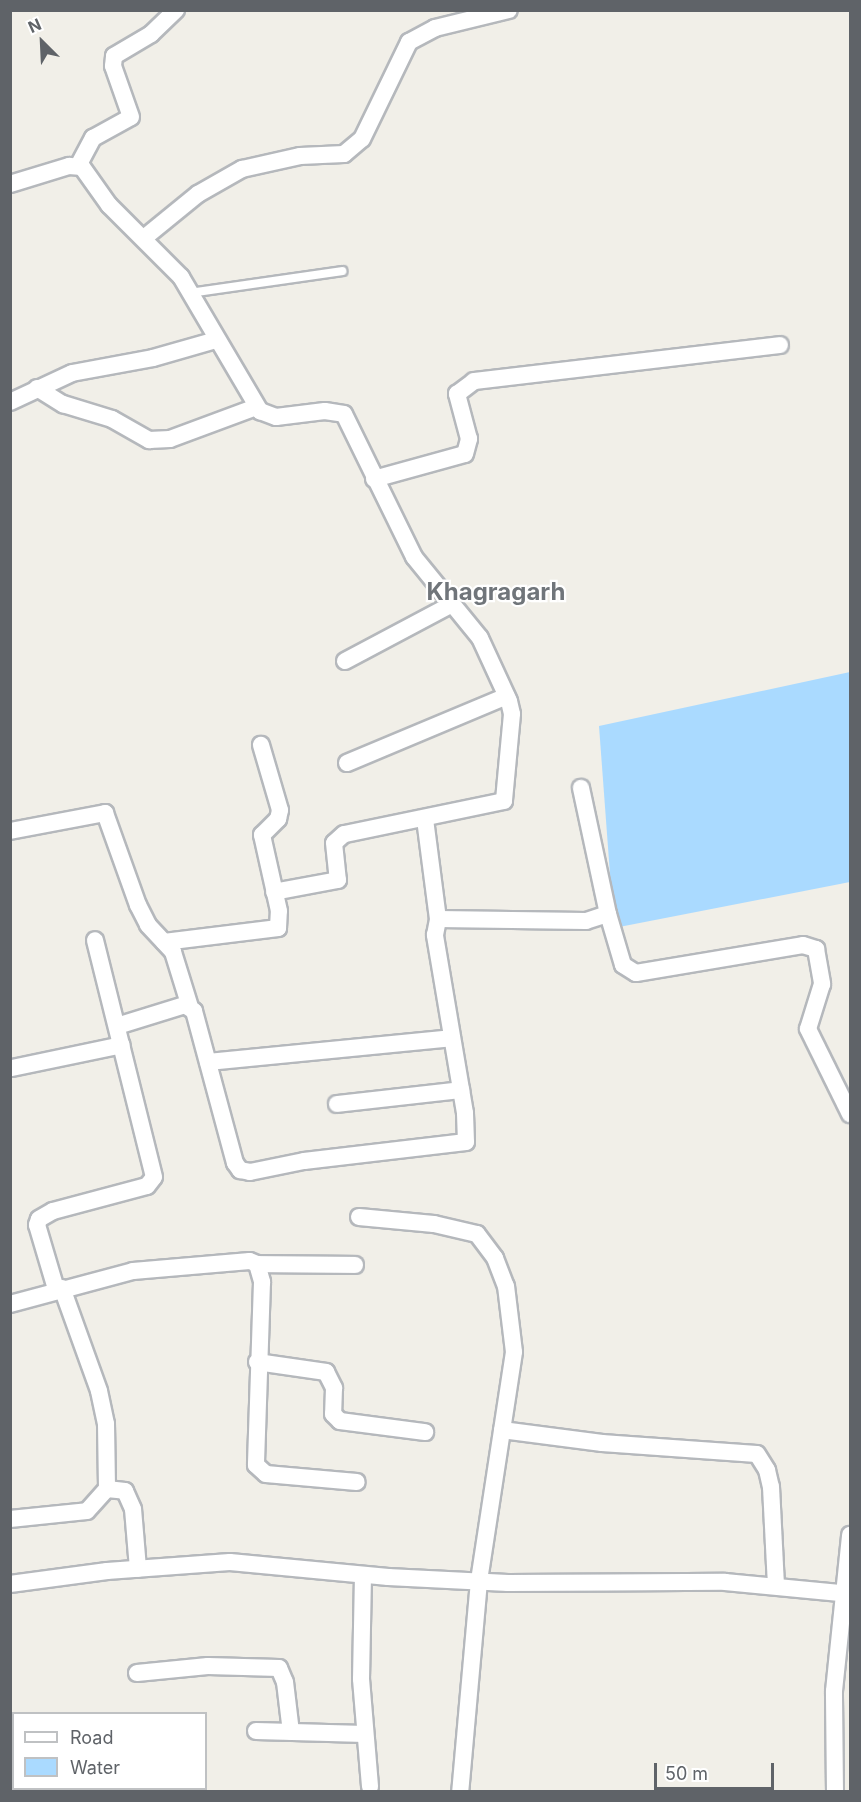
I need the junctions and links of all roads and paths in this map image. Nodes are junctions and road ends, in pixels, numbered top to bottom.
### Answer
1 (176, 10) edge
2 (509, 10) edge
3 (441, 18) edge
4 (78, 166) junction
5 (10, 184) edge
6 (144, 238) junction
7 (342, 271) dead end
8 (190, 293) junction
9 (216, 340) junction
10 (780, 345) dead end
11 (37, 388) junction
12 (10, 402) edge
13 (256, 407) junction
14 (374, 479) junction
15 (452, 604) junction
16 (345, 661) dead end
17 (507, 696) junction
18 (261, 745) dead end
19 (347, 763) dead end
20 (580, 788) dead end
21 (425, 819) junction
22 (10, 831) edge
23 (274, 892) junction
24 (608, 914) junction
25 (438, 920) junction
26 (95, 940) dead end
27 (164, 942) junction
28 (190, 1007) junction
29 (117, 1026) junction
30 (452, 1038) junction
31 (122, 1045) junction
32 (208, 1062) junction
33 (12, 1068) edge
34 (461, 1090) junction
35 (337, 1104) dead end
36 (850, 1114) edge
37 (359, 1217) dead end
38 (256, 1264) junction
39 (355, 1265) dead end
40 (59, 1288) junction
41 (10, 1304) edge
42 (257, 1362) junction
43 (502, 1430) junction
44 (425, 1432) dead end
45 (357, 1482) dead end
46 (107, 1489) junction
47 (10, 1519) edge
48 (850, 1535) edge
49 (138, 1569) junction
50 (363, 1575) junction
51 (479, 1581) junction
52 (10, 1584) edge
53 (776, 1586) junction
54 (847, 1593) edge
55 (137, 1673) dead end
56 (256, 1731) dead end
57 (291, 1732) junction
58 (365, 1734) junction
59 (370, 1787) dead end
60 (460, 1791) edge
61 (835, 1791) edge

1 - 4 street
2 - 3 street
3 - 6 street
4 - 5 street
4 - 6 street
6 - 8 street
7 - 8 lane
8 - 9 street
9 - 11 street
9 - 13 street
10 - 14 street
11 - 12 street
11 - 13 street
13 - 14 street
14 - 15 street
15 - 16 street
15 - 17 street
17 - 19 street
17 - 21 street
18 - 23 street
20 - 24 street
21 - 23 street
21 - 25 street
22 - 27 street
23 - 27 street
24 - 25 street
24 - 36 street
25 - 30 street
26 - 29 street
27 - 28 street
28 - 29 street
28 - 32 street
29 - 31 street
30 - 32 street
30 - 34 street
31 - 33 street
31 - 40 street
32 - 34 street
34 - 35 street
37 - 43 street
38 - 39 street
38 - 40 street
38 - 42 street
40 - 41 street
40 - 46 street
42 - 44 street
42 - 45 street
43 - 51 street
43 - 53 street
46 - 47 street
46 - 49 street
48 - 54 street
49 - 50 street
49 - 52 street
50 - 51 street
50 - 58 street
51 - 53 street
51 - 60 street
53 - 54 street
54 - 61 street
55 - 57 street
56 - 57 street
57 - 58 street
58 - 59 street

